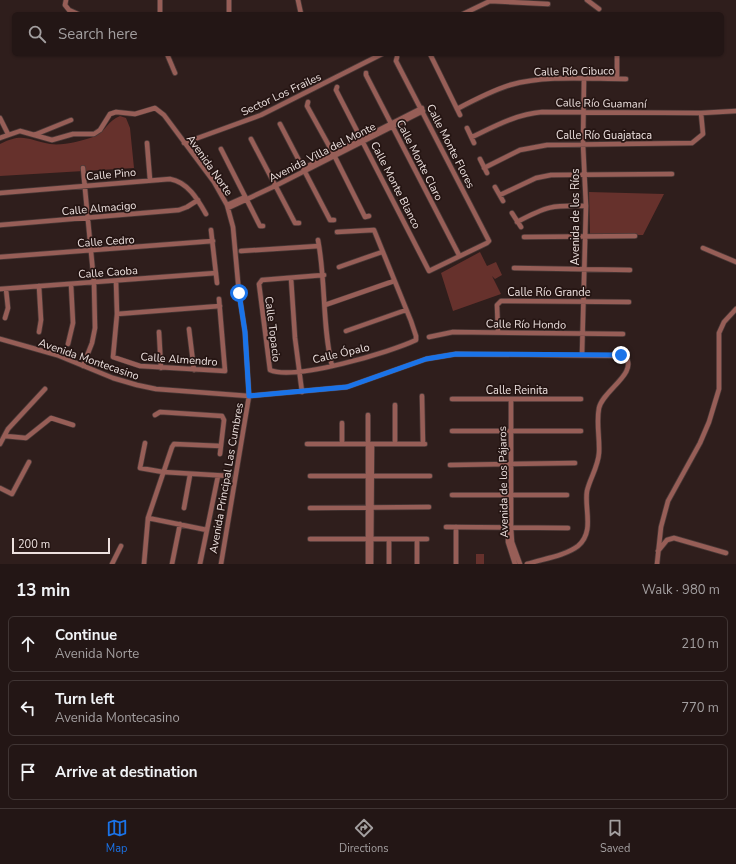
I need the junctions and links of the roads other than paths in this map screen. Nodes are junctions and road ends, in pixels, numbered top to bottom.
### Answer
1 (66, 0) edge
2 (160, 0) edge
3 (229, 0) edge
4 (298, 0) edge
5 (587, 0) edge
6 (548, 4) dead end
7 (599, 9) dead end
8 (74, 12) edge
9 (160, 12) edge
10 (230, 12) edge
11 (301, 12) edge
12 (468, 12) edge
13 (168, 56) edge
14 (378, 56) edge
15 (431, 56) edge
16 (617, 56) edge
17 (397, 57) dead end
18 (175, 73) dead end
19 (366, 73) dead end
20 (617, 79) junction
21 (626, 79) dead end
22 (584, 80) junction
23 (337, 87) dead end
24 (308, 102) dead end
25 (422, 109) junction
26 (457, 109) junction
27 (736, 111) edge
28 (584, 112) junction
29 (701, 113) junction
30 (460, 115) dead end
31 (0, 118) edge
32 (71, 120) dead end
33 (280, 124) dead end
34 (392, 125) junction
35 (467, 128) dead end
36 (8, 134) junction
37 (34, 135) junction
38 (472, 137) junction
39 (0, 138) edge
40 (251, 139) dead end
41 (363, 140) junction
42 (147, 143) dead end
43 (184, 143) junction
44 (474, 143) dead end
45 (584, 144) junction
46 (221, 150) dead end
47 (334, 155) junction
48 (480, 159) dead end
49 (83, 168) dead end
50 (484, 168) junction
51 (304, 170) junction
52 (487, 173) dead end
53 (672, 174) dead end
54 (584, 176) junction
55 (150, 180) junction
56 (275, 185) junction
57 (84, 186) junction
58 (495, 187) dead end
59 (0, 193) edge
60 (500, 195) junction
61 (246, 199) junction
62 (198, 200) junction
63 (503, 201) dead end
64 (227, 206) junction
65 (586, 206) junction
66 (512, 213) dead end
67 (206, 214) dead end
68 (369, 216) dead end
69 (87, 218) junction
70 (334, 220) dead end
71 (517, 222) junction
72 (299, 223) dead end
73 (0, 225) edge
74 (263, 226) dead end
75 (521, 227) dead end
76 (211, 230) dead end
77 (337, 232) dead end
78 (635, 236) dead end
79 (524, 237) dead end
80 (586, 237) junction
81 (213, 241) junction
82 (703, 248) dead end
83 (90, 251) junction
84 (241, 251) dead end
85 (382, 252) junction
86 (459, 255) junction
87 (0, 257) edge
88 (736, 262) edge
89 (339, 267) dead end
90 (514, 268) dead end
91 (584, 269) junction
92 (630, 270) dead end
93 (216, 273) junction
94 (324, 274) junction
95 (291, 278) junction
96 (116, 281) junction
97 (394, 281) junction
98 (94, 283) junction
99 (217, 283) dead end
100 (70, 284) junction
101 (38, 286) junction
102 (0, 289) edge
103 (6, 289) junction
104 (219, 299) dead end
105 (583, 302) junction
106 (630, 302) dead end
107 (325, 305) junction
108 (220, 306) junction
109 (736, 309) edge
110 (406, 310) junction
111 (118, 314) junction
112 (5, 318) dead end
113 (189, 329) dead end
114 (346, 331) dead end
115 (39, 332) dead end
116 (159, 332) dead end
117 (498, 332) junction
118 (582, 334) junction
119 (623, 334) dead end
120 (429, 337) dead end
121 (0, 339) edge
122 (68, 344) dead end
123 (582, 355) junction
124 (83, 366) junction
125 (332, 366) junction
126 (162, 368) junction
127 (194, 370) junction
128 (270, 370) joint
129 (300, 371) junction
130 (45, 390) dead end
131 (302, 392) junction
132 (249, 396) junction
133 (422, 396) dead end
134 (452, 399) dead end
135 (510, 399) junction
136 (581, 399) dead end
137 (395, 405) dead end
138 (155, 414) dead end
139 (368, 415) dead end
140 (342, 423) dead end
141 (73, 425) dead end
142 (452, 431) dead end
143 (510, 431) junction
144 (581, 431) dead end
145 (4, 436) junction
146 (145, 443) dead end
147 (0, 444) edge
148 (307, 444) dead end
149 (342, 444) junction
150 (370, 444) junction
151 (395, 444) junction
152 (221, 446) junction
153 (220, 454) dead end
154 (29, 462) dead end
155 (510, 463) junction
156 (575, 464) dead end
157 (450, 465) dead end
158 (163, 472) junction
159 (190, 475) junction
160 (218, 476) junction
161 (230, 476) dead end
162 (310, 476) dead end
163 (370, 476) junction
164 (430, 476) dead end
165 (0, 488) edge
166 (452, 495) dead end
167 (510, 495) junction
168 (567, 495) dead end
169 (184, 508) dead end
170 (310, 508) dead end
171 (370, 508) junction
172 (429, 508) dead end
173 (148, 518) junction
174 (180, 524) junction
175 (446, 527) dead end
176 (456, 527) junction
177 (509, 528) junction
178 (568, 528) dead end
179 (207, 530) junction
180 (310, 539) dead end
181 (370, 539) junction
182 (389, 539) junction
183 (417, 539) junction
184 (427, 539) dead end
185 (121, 546) dead end
186 (658, 551) junction
187 (726, 553) dead end
188 (112, 564) edge
189 (144, 564) edge
190 (172, 564) edge
191 (200, 564) edge
192 (220, 564) edge
193 (368, 564) edge
194 (371, 564) edge
195 (389, 564) edge
196 (417, 564) edge
197 (456, 564) edge
198 (515, 564) edge
199 (520, 564) edge
200 (526, 564) edge
201 (657, 564) edge

1 - 8 street
2 - 9 street
3 - 10 street
4 - 11 street
5 - 7 street
6 - 12 street
13 - 18 street
14 - 43 street, Sector Los Frailes
15 - 26 street
16 - 20 street
17 - 25 street, Calle Monte Flores
19 - 34 street, Calle Monte Claro
20 - 21 street, Calle Río Cibuco
20 - 22 street, Calle Río Cibuco
22 - 26 street, Calle Río Cibuco
22 - 28 street, Avenida de los Ríos
23 - 41 street, Calle Monte Blanco
24 - 47 street
25 - 34 street, Avenida Villa del Monte
25 - 86 street, Calle Monte Flores
26 - 30 street
27 - 29 street, Calle Río Guamaní
28 - 29 street, Calle Río Guamaní
28 - 38 street, Calle Río Guamaní
28 - 45 street, Avenida de los Ríos
29 - 45 street, Calle Río Guajataca
31 - 36 street
32 - 37 street
33 - 51 street
34 - 41 street, Avenida Villa del Monte
34 - 86 street, Calle Monte Claro
35 - 38 street
36 - 37 street
36 - 39 street
37 - 43 street, Avenida Norte
38 - 44 street
40 - 56 street
41 - 47 street, Avenida Villa del Monte
41 - 86 street, Calle Monte Blanco
42 - 55 street
43 - 64 street, Avenida Norte
45 - 50 street, Calle Río Guajataca
45 - 54 street, Avenida de los Ríos
46 - 61 street
47 - 51 street, Avenida Villa del Monte
47 - 68 street
48 - 50 street
49 - 57 street
50 - 52 street
51 - 56 street, Avenida Villa del Monte
51 - 70 street
53 - 54 street
54 - 60 street
54 - 65 street, Avenida de los Ríos
55 - 57 street, Calle Pino
55 - 62 street, Calle Pino
56 - 61 street, Avenida Villa del Monte
56 - 72 street
57 - 59 street, Calle Pino
57 - 69 street
58 - 60 street
60 - 63 street
61 - 64 street, Avenida Villa del Monte
61 - 74 street
62 - 67 street, Calle Pino
62 - 69 street, Calle Almacigo
64 - 132 street, Avenida Norte
65 - 71 street
65 - 80 street, Avenida de los Ríos
66 - 71 street
69 - 73 street, Calle Almacigo
69 - 83 street
71 - 75 street
76 - 81 street
77 - 85 street
78 - 80 street
79 - 80 street
80 - 91 street, Avenida de los Ríos
81 - 83 street, Calle Cedro
81 - 93 street
82 - 88 street
83 - 87 street, Calle Cedro
83 - 98 street
84 - 94 street
85 - 89 street
85 - 97 street
90 - 91 street
91 - 92 street
91 - 105 street, Avenida de los Ríos
93 - 96 street, Calle Caoba
93 - 99 street
94 - 95 street, Calle Topacio
94 - 107 street
95 - 128 street, Calle Topacio
95 - 129 street
96 - 98 street, Calle Caoba
96 - 111 street, Calle Almendro
97 - 107 street
97 - 110 street
98 - 100 street, Calle Caoba
98 - 124 street
100 - 101 street, Calle Caoba
100 - 122 street
101 - 103 street, Calle Caoba
101 - 115 street
102 - 103 street, Calle Caoba
103 - 112 street
104 - 108 street
105 - 106 street, Calle Río Grande
105 - 117 street, Calle Río Grande
105 - 118 street, Avenida de los Ríos
107 - 125 street
108 - 111 street
108 - 127 street, Calle Almendro
109 - 186 street
110 - 114 street
110 - 125 street, Calle Ópalo
111 - 126 street, Calle Almendro
113 - 127 street
116 - 126 street
117 - 118 street, Calle Río Hondo
117 - 120 street, Calle Río Hondo
118 - 119 street, Calle Río Hondo
118 - 123 street, Avenida de los Ríos
121 - 124 street, Avenida Montecasino
123 - 131 street, Avenida Montecasino
123 - 200 street, Avenida Montecasino
124 - 132 street, Avenida Montecasino
125 - 129 street, Calle Ópalo
126 - 127 street, Calle Almendro
128 - 129 street, Calle Ópalo
129 - 131 street
130 - 145 street
131 - 132 street, Avenida Montecasino
132 - 192 street, Avenida Principal Las Cumbres
133 - 151 street
134 - 135 street, Calle Reinita
135 - 136 street, Calle Reinita
135 - 143 street, Avenida de los Pájaros
137 - 151 street
138 - 152 street
139 - 150 street
140 - 149 street
141 - 145 street
142 - 143 street
143 - 144 street
143 - 155 street, Avenida de los Pájaros
145 - 147 street
146 - 158 street
148 - 149 street
149 - 150 street
150 - 151 street
150 - 163 street
152 - 153 street
152 - 158 street
154 - 165 street
155 - 156 street
155 - 157 street
155 - 167 street, Avenida de los Pájaros
158 - 159 street
158 - 173 street
159 - 160 street
159 - 169 street
160 - 161 street
160 - 179 street
162 - 163 street
163 - 164 street
163 - 171 street
166 - 167 street
167 - 168 street
167 - 177 street, Avenida de los Pájaros
170 - 171 street
171 - 172 street
171 - 181 street
173 - 174 street
173 - 189 street
174 - 179 street
174 - 190 street
175 - 176 street
176 - 177 street
176 - 197 street
177 - 178 street
177 - 198 street, Avenida de los Pájaros
177 - 199 street, Avenida de los Pájaros
179 - 191 street
180 - 181 street
181 - 182 street
181 - 193 street
181 - 194 street
182 - 183 street
182 - 195 street
183 - 184 street
183 - 196 street
185 - 188 street
186 - 187 street
186 - 201 street

